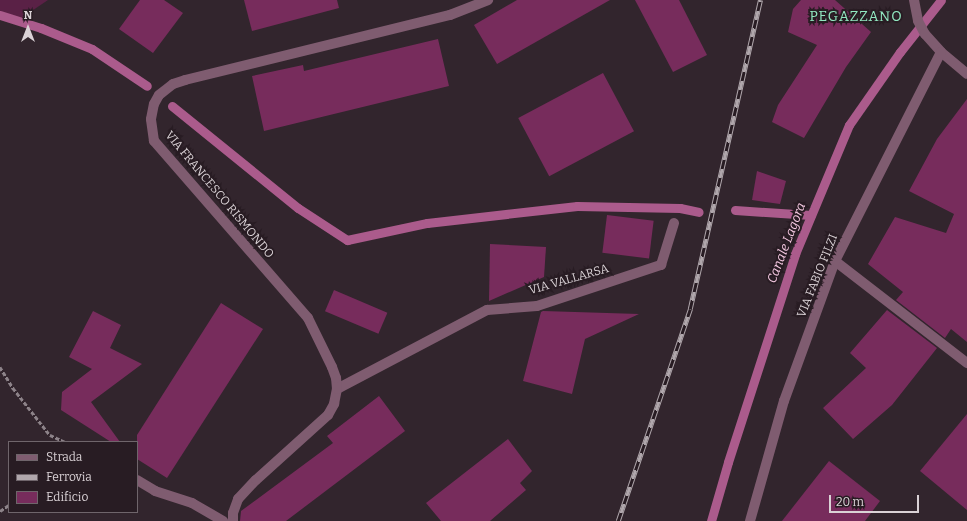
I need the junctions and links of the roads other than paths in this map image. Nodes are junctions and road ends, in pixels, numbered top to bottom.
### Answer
1 (488, 0) edge
2 (914, 3) edge
3 (941, 52) junction
4 (967, 74) edge
5 (674, 223) dead end
6 (835, 262) junction
7 (967, 364) edge
8 (337, 389) junction
9 (138, 481) edge
10 (223, 521) edge
11 (233, 521) edge
12 (750, 521) edge

1 - 8 street, VIA FRANCESCO RISMONDO
2 - 3 street
3 - 4 street
3 - 6 street, VIA FABIO FILZI
5 - 8 street, VIA VALLARSA
6 - 7 street
6 - 12 street, VIA FABIO FILZI
8 - 11 street, VIA FRANCESCO RISMONDO
9 - 10 street

